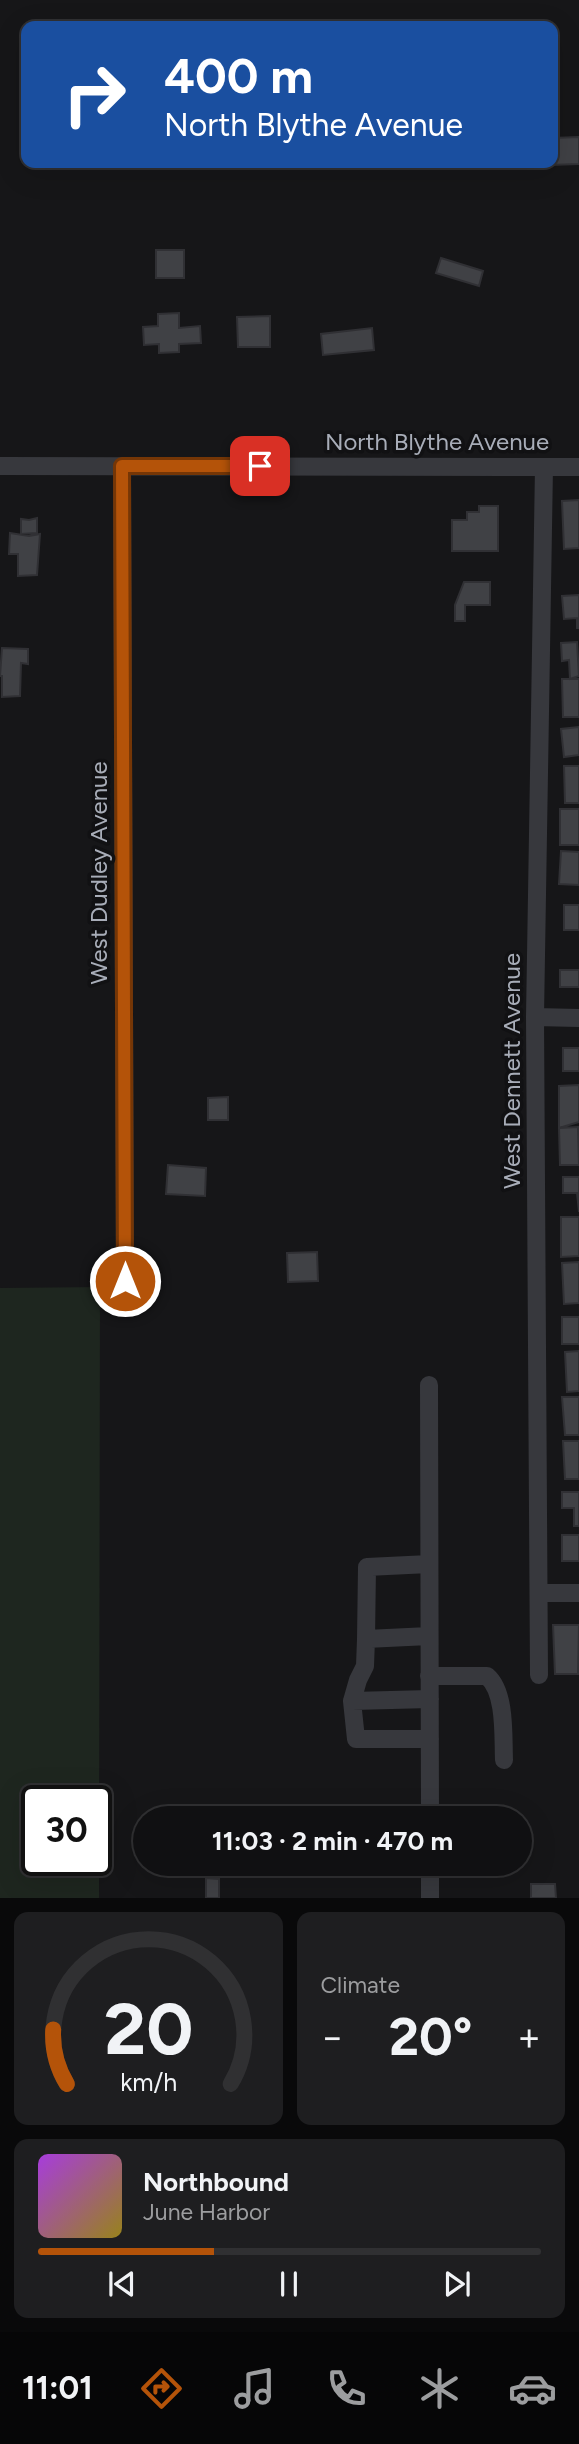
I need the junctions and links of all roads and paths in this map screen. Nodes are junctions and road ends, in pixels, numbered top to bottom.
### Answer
1 (0, 466) edge
2 (122, 466) junction
3 (544, 467) junction
4 (579, 467) edge
5 (535, 1017) junction
6 (579, 1018) edge
7 (125, 1281) dead end
8 (429, 1385) dead end
9 (429, 1564) junction
10 (539, 1593) junction
11 (579, 1593) edge
12 (429, 1636) junction
13 (366, 1639) junction
14 (538, 1675) dead end
15 (429, 1676) junction
16 (430, 1699) junction
17 (352, 1701) junction
18 (430, 1739) junction
19 (504, 1760) dead end
20 (430, 1806) edge
21 (430, 1876) edge
22 (430, 1898) edge

1 - 2 street, North Blythe Avenue
2 - 3 street, North Blythe Avenue
2 - 7 street, West Dudley Avenue
3 - 4 street, North Blythe Avenue
3 - 5 street, West Dennett Avenue
5 - 6 street
5 - 10 street, West Dennett Avenue
8 - 9 street
9 - 12 street
9 - 13 street
10 - 11 street
10 - 14 street, West Dennett Avenue
12 - 13 street
12 - 15 street
13 - 17 street
15 - 16 street
15 - 19 street
16 - 17 street
16 - 18 street
17 - 18 street
18 - 20 street
21 - 22 street

